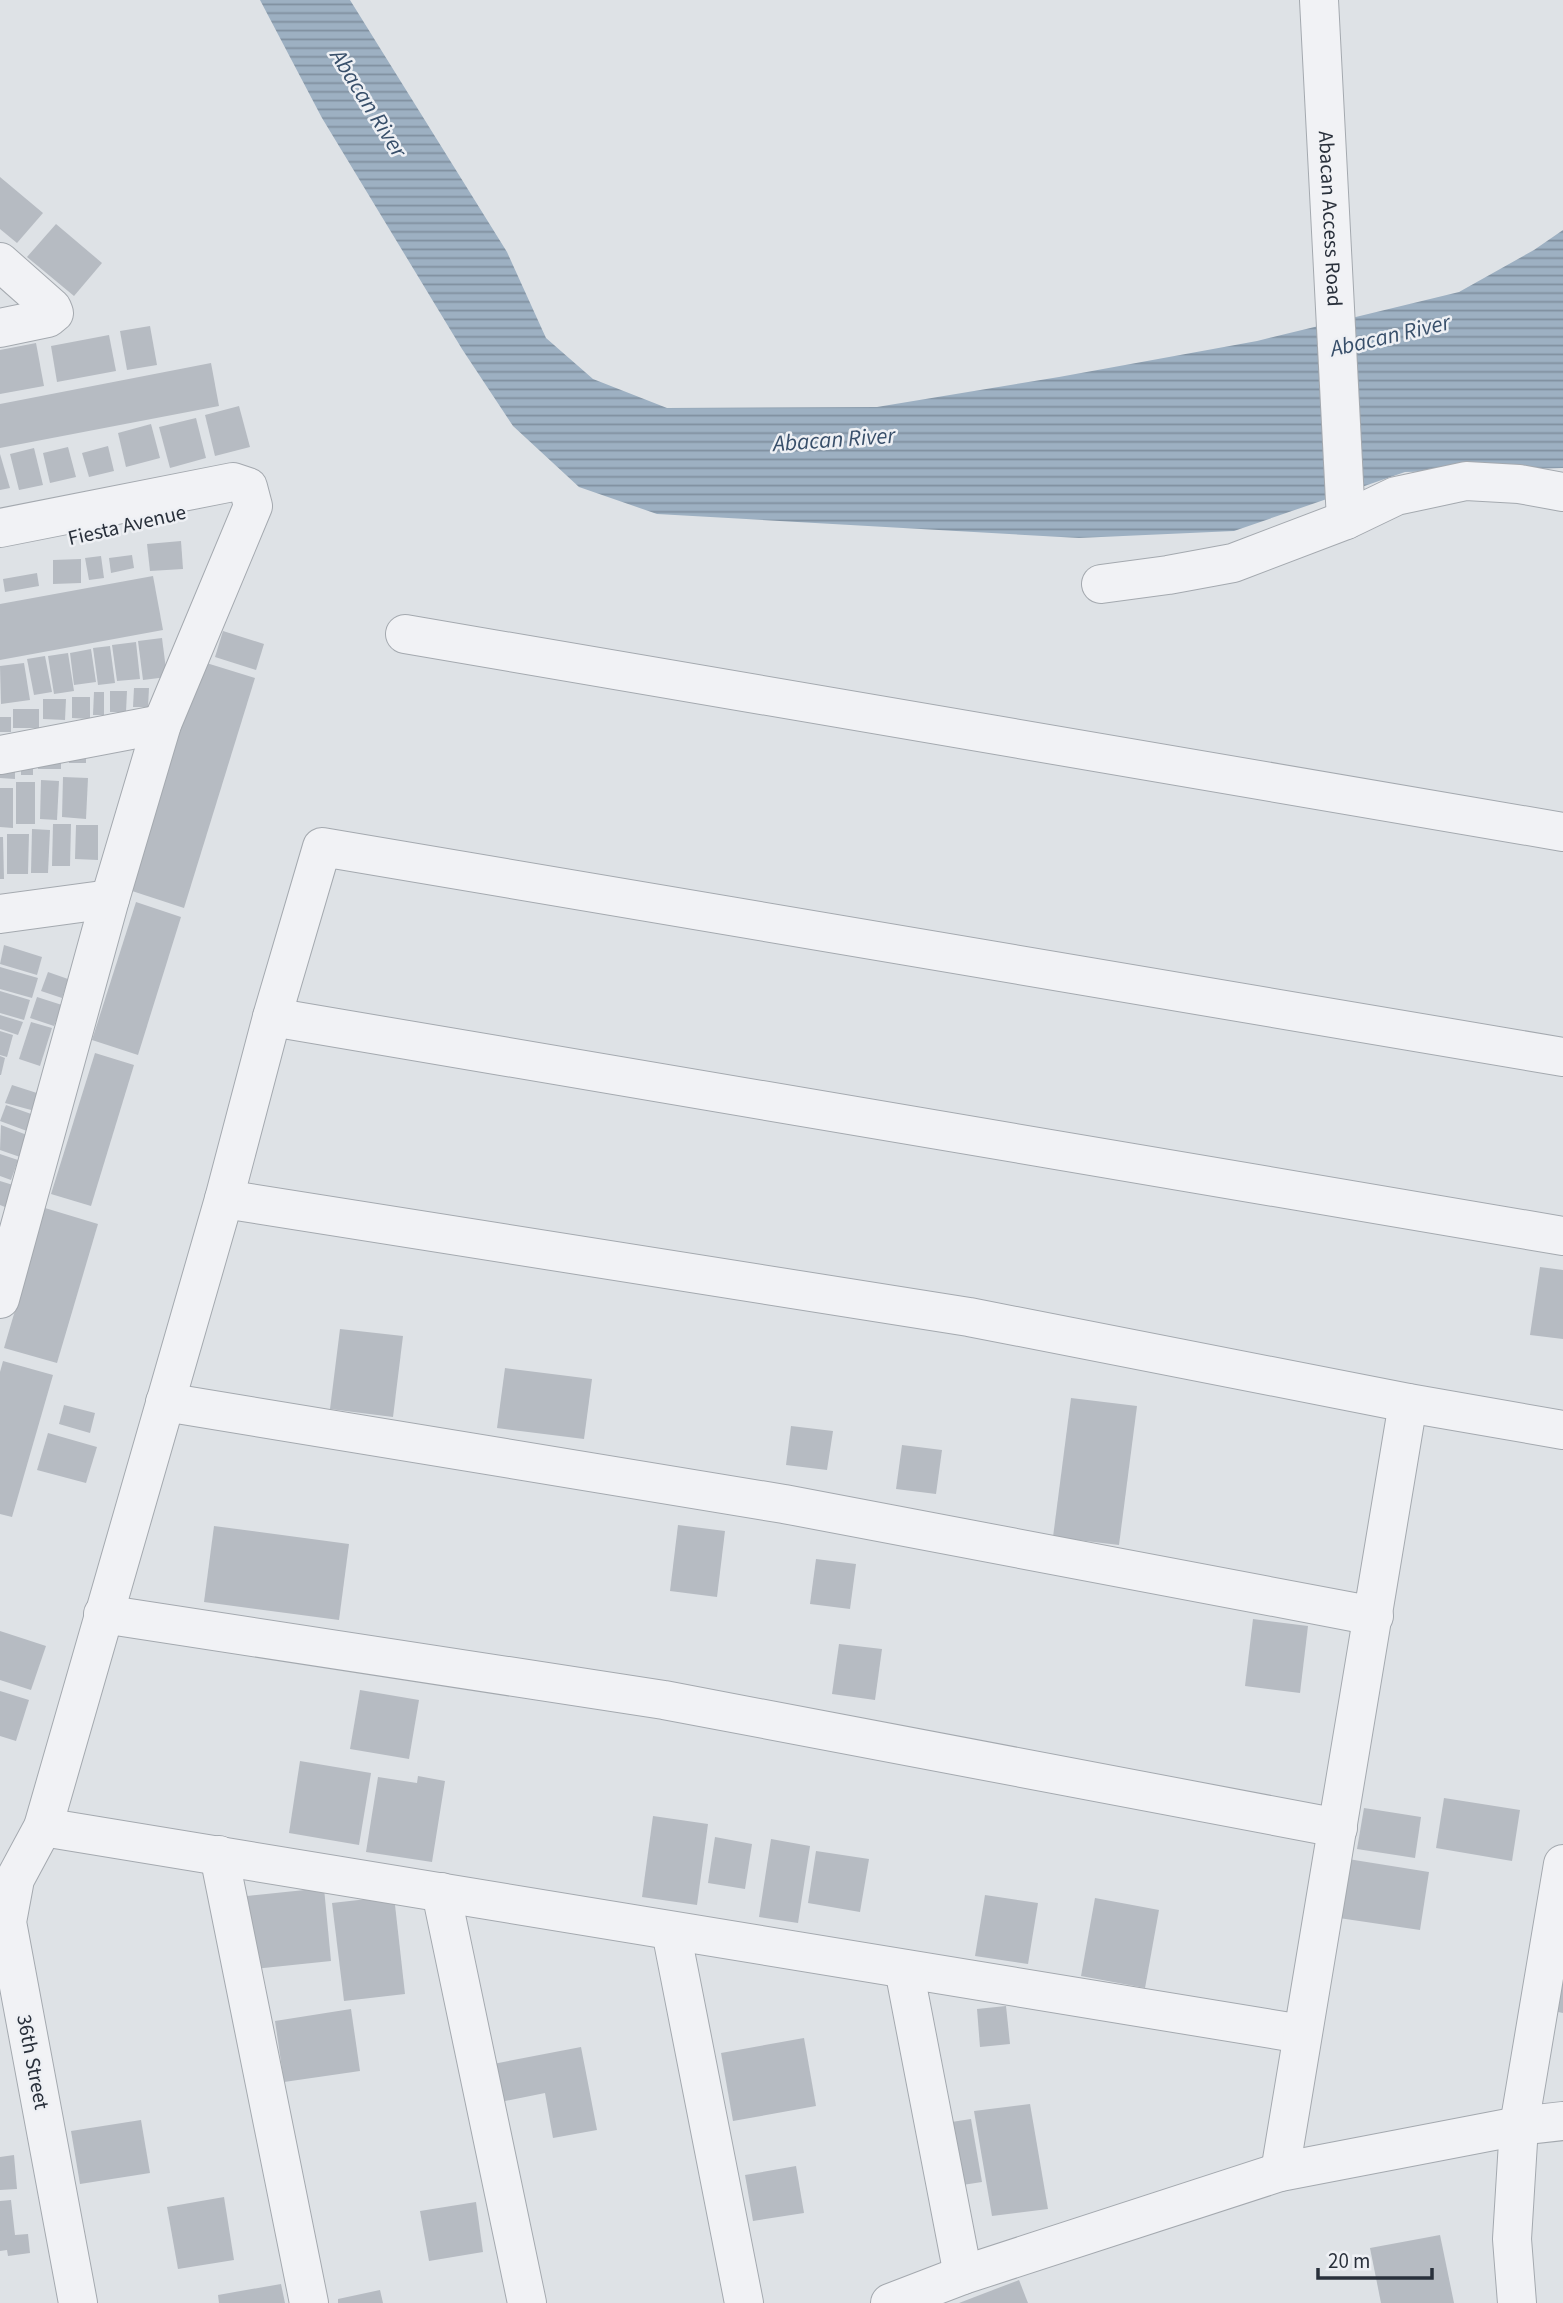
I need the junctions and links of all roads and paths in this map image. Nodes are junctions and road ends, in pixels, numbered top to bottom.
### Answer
1 (1320, 0) edge
2 (0, 262) edge
3 (0, 328) edge
4 (1563, 492) edge
5 (243, 494) junction
6 (1345, 511) junction
7 (0, 528) edge
8 (0, 554) edge
9 (1101, 584) dead end
10 (405, 634) dead end
11 (162, 724) junction
12 (0, 755) edge
13 (1563, 832) edge
14 (110, 899) junction
15 (0, 915) edge
16 (272, 1017) junction
17 (1563, 1057) edge
18 (224, 1199) junction
19 (1563, 1237) edge
20 (0, 1299) edge
21 (165, 1402) junction
22 (1408, 1403) junction
23 (1563, 1430) edge
24 (103, 1614) junction
25 (1374, 1616) junction
26 (43, 1827) junction
27 (1338, 1828) junction
28 (219, 1855) junction
29 (1563, 1864) edge
30 (441, 1892) junction
31 (671, 1931) junction
32 (904, 1969) junction
33 (1302, 2034) junction
34 (1563, 2121) edge
35 (1520, 2126) junction
36 (1280, 2172) junction
37 (963, 2275) junction
38 (78, 2303) edge
39 (309, 2303) edge
40 (527, 2303) edge
41 (744, 2303) edge
42 (890, 2303) edge
43 (1517, 2303) edge

1 - 6 street, Abacan Access Road
2 - 3 street
4 - 6 street
5 - 7 street, Fiesta Avenue
5 - 8 street, Fiesta Avenue
5 - 11 street
6 - 9 street
10 - 13 street
11 - 12 street
11 - 14 street
14 - 15 street
14 - 20 street
16 - 17 street, 36th Street
16 - 18 street, 36th Street
16 - 19 street
18 - 21 street, 36th Street
18 - 22 street
21 - 24 street, 36th Street
21 - 25 street
22 - 23 street
22 - 25 street
24 - 26 street, 36th Street
24 - 27 street
25 - 27 street
26 - 28 street
26 - 38 street, 36th Street
27 - 33 street
28 - 30 street
28 - 39 street
29 - 35 street
30 - 31 street
30 - 40 street
31 - 32 street
31 - 41 street
32 - 33 street
32 - 37 street
33 - 36 street
34 - 35 street
35 - 36 street
35 - 43 street
36 - 37 street
37 - 42 street

